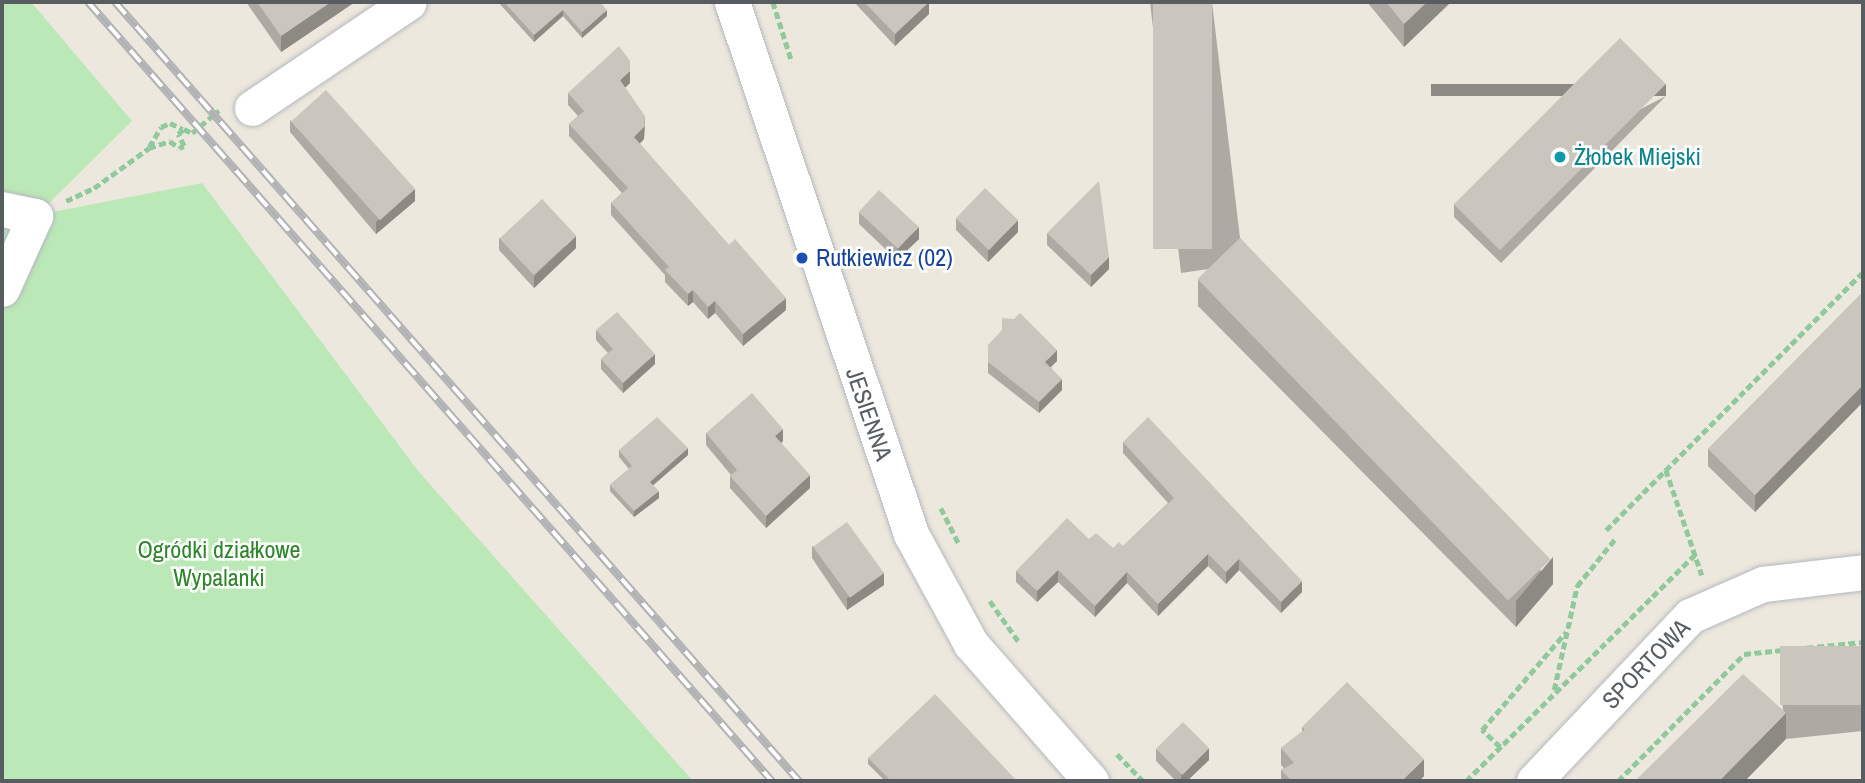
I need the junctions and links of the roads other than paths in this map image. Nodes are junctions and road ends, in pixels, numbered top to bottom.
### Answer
1 (409, 2) edge
2 (732, 2) edge
3 (239, 110) road end
4 (2, 209) edge
5 (2, 289) edge
6 (1863, 572) edge
7 (1091, 781) edge
8 (1534, 781) edge

1 - 3 street
2 - 7 street, JESIENNA
4 - 5 street
6 - 8 street, SPORTOWA

